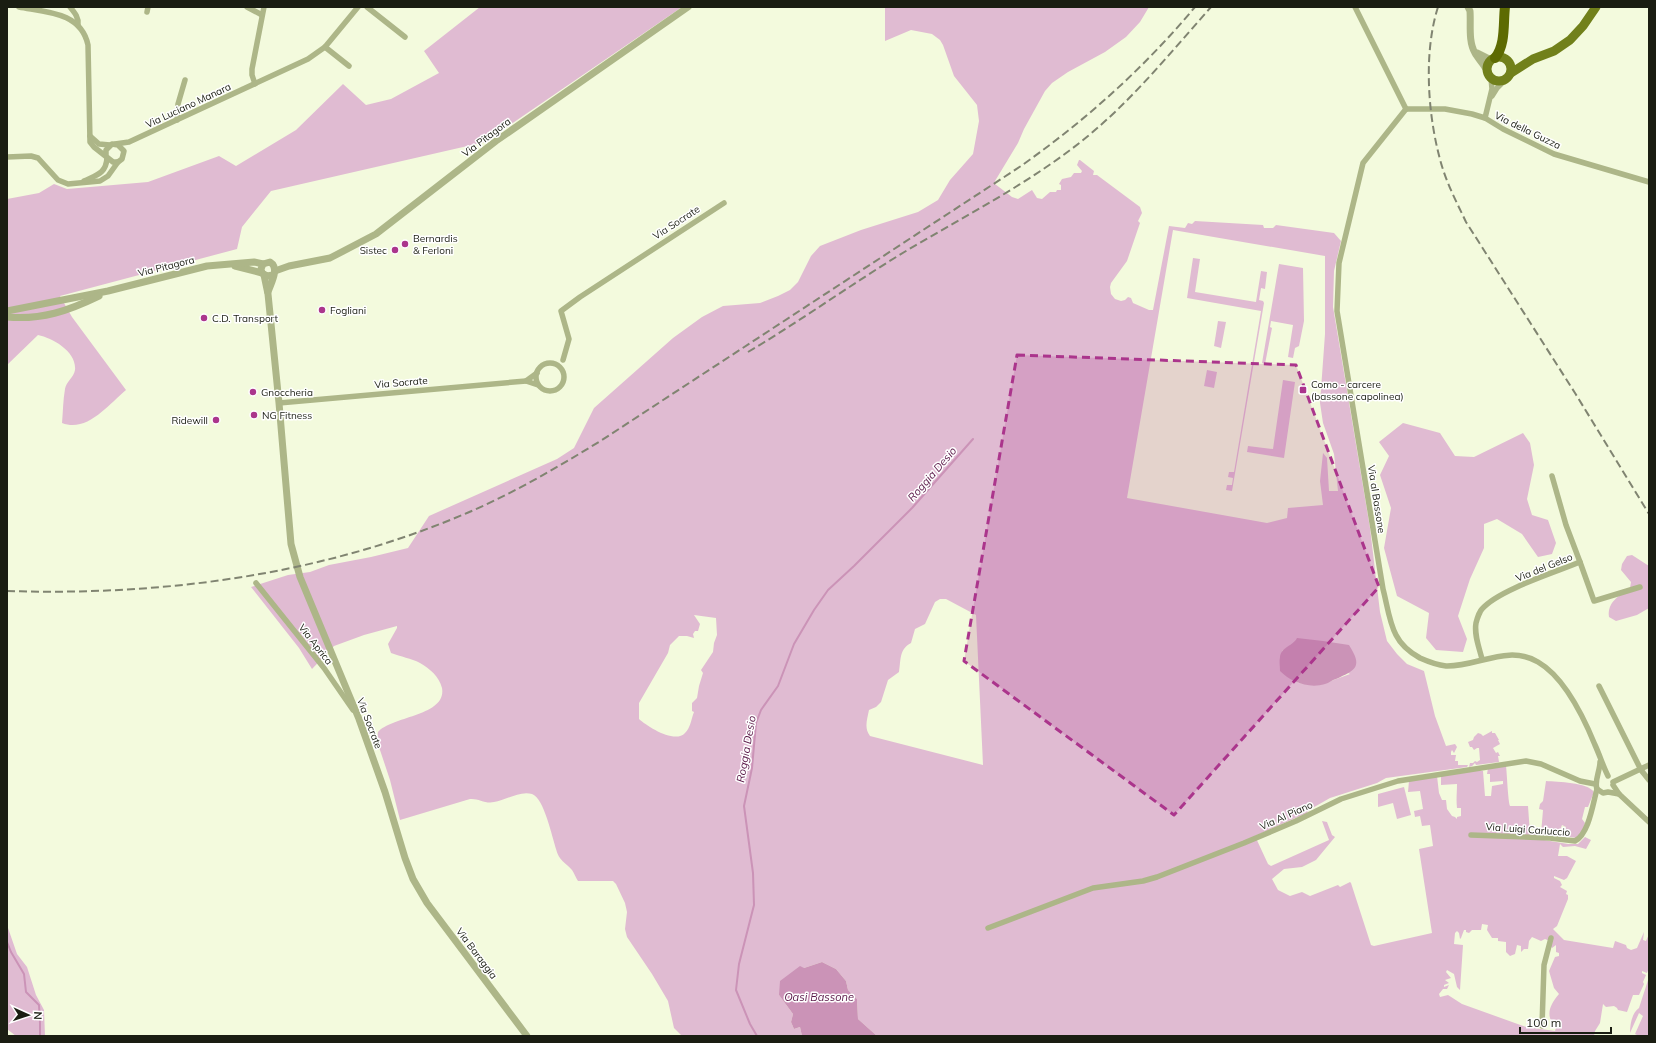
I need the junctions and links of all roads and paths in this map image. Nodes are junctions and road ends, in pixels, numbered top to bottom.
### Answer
1 (19, 7) edge
2 (70, 7) edge
3 (247, 7) edge
4 (264, 7) edge
5 (358, 7) edge
6 (367, 7) edge
7 (688, 7) edge
8 (1355, 7) edge
9 (1468, 7) edge
10 (1505, 7) edge
11 (1596, 7) edge
12 (262, 15) junction
13 (78, 26) junction
14 (405, 37) dead end
15 (325, 47) junction
16 (1474, 52) junction
17 (1493, 59) junction
18 (1533, 59) junction
19 (1507, 60) junction
20 (348, 66) dead end
21 (1511, 73) junction
22 (1489, 75) junction
23 (185, 80) dead end
24 (1504, 81) junction
25 (254, 84) junction
26 (1490, 100) junction
27 (1409, 109) junction
28 (1485, 118) junction
29 (177, 120) junction
30 (90, 136) junction
31 (129, 142) junction
32 (112, 145) junction
33 (124, 151) junction
34 (7, 157) edge
35 (106, 157) junction
36 (118, 162) junction
37 (82, 182) junction
38 (1649, 182) edge
39 (724, 203) dead end
40 (229, 264) junction
41 (263, 264) junction
42 (274, 270) junction
43 (263, 274) junction
44 (108, 291) junction
45 (268, 294) junction
46 (59, 302) junction
47 (48, 304) junction
48 (62, 312) junction
49 (49, 315) junction
50 (8, 316) edge
51 (563, 360) junction
52 (552, 363) junction
53 (564, 372) junction
54 (537, 373) junction
55 (526, 381) junction
56 (538, 384) junction
57 (279, 403) junction
58 (1552, 476) dead end
59 (1580, 562) junction
60 (256, 583) dead end
61 (1640, 587) dead end
62 (1482, 659) junction
63 (1599, 686) dead end
64 (359, 719) junction
65 (1600, 761) junction
66 (1649, 765) edge
67 (1641, 770) junction
68 (1608, 776) junction
69 (1649, 780) edge
70 (1597, 784) junction
71 (1613, 784) junction
72 (1608, 792) junction
73 (1619, 794) junction
74 (1649, 822) edge
75 (1471, 835) dead end
76 (413, 879) joint
77 (988, 928) dead end
78 (1551, 938) dead end
79 (1542, 1026) dead end
80 (527, 1036) edge

1 - 13 street
2 - 13 street
3 - 12 street
4 - 12 street
5 - 15 street, Via Luciano Manara
6 - 14 street
7 - 42 street, Via Pitagora
8 - 27 street
9 - 16 street
10 - 17 highway
11 - 18 main road
12 - 25 street
13 - 30 street
15 - 20 street
15 - 25 street, Via Luciano Manara
16 - 17 street
16 - 22 street
17 - 19 main road
17 - 22 main road
18 - 19 main road
18 - 21 main road
19 - 21 main road
21 - 24 main road
22 - 24 main road
22 - 26 street
23 - 29 street
24 - 26 street
25 - 29 street, Via Luciano Manara
26 - 28 street
27 - 28 street, Via della Guzza
27 - 62 street, Via al Bassone
28 - 38 street, Via della Guzza
29 - 31 street, Via Luciano Manara
30 - 32 street, Via Luciano Manara
30 - 35 street
31 - 32 street, Via Luciano Manara
31 - 33 street
32 - 33 street
32 - 35 street
33 - 36 street
34 - 37 street
35 - 36 street
35 - 37 street
36 - 37 street
39 - 51 street, Via Socrate
40 - 41 street, Via Pitagora
40 - 43 street, Via Pitagora
40 - 44 street, Via Pitagora
41 - 42 street
41 - 43 street
42 - 43 street
42 - 45 street
43 - 45 street
44 - 46 street, Via Pitagora
44 - 48 street, Via Pitagora
45 - 57 street
46 - 47 street, Via Pitagora
46 - 48 street
47 - 49 street
47 - 50 street, Via Pitagora
48 - 49 street, Via Pitagora
49 - 50 street, Via Pitagora
51 - 52 street
51 - 53 street
52 - 53 street
52 - 54 street
53 - 56 street
54 - 55 street
54 - 56 street
55 - 56 street
55 - 57 street, Via Socrate
57 - 64 street, Via Socrate
58 - 59 street, Via del Gelso
59 - 61 street
59 - 62 street, Via del Gelso
60 - 64 street, Via Aprica
62 - 65 street, Via al Bassone
63 - 67 street
64 - 76 street, Via Socrate
65 - 68 street, Via al Bassone
65 - 70 street, Via al Bassone
66 - 67 street
67 - 69 street
67 - 71 street
68 - 70 street
68 - 71 street
70 - 72 street
70 - 75 street, Via Luigi Carluccio
70 - 77 street, Via Al Piano
71 - 72 street
71 - 73 street
72 - 73 street
73 - 74 street
76 - 80 street, Via Baraggia
78 - 79 street

